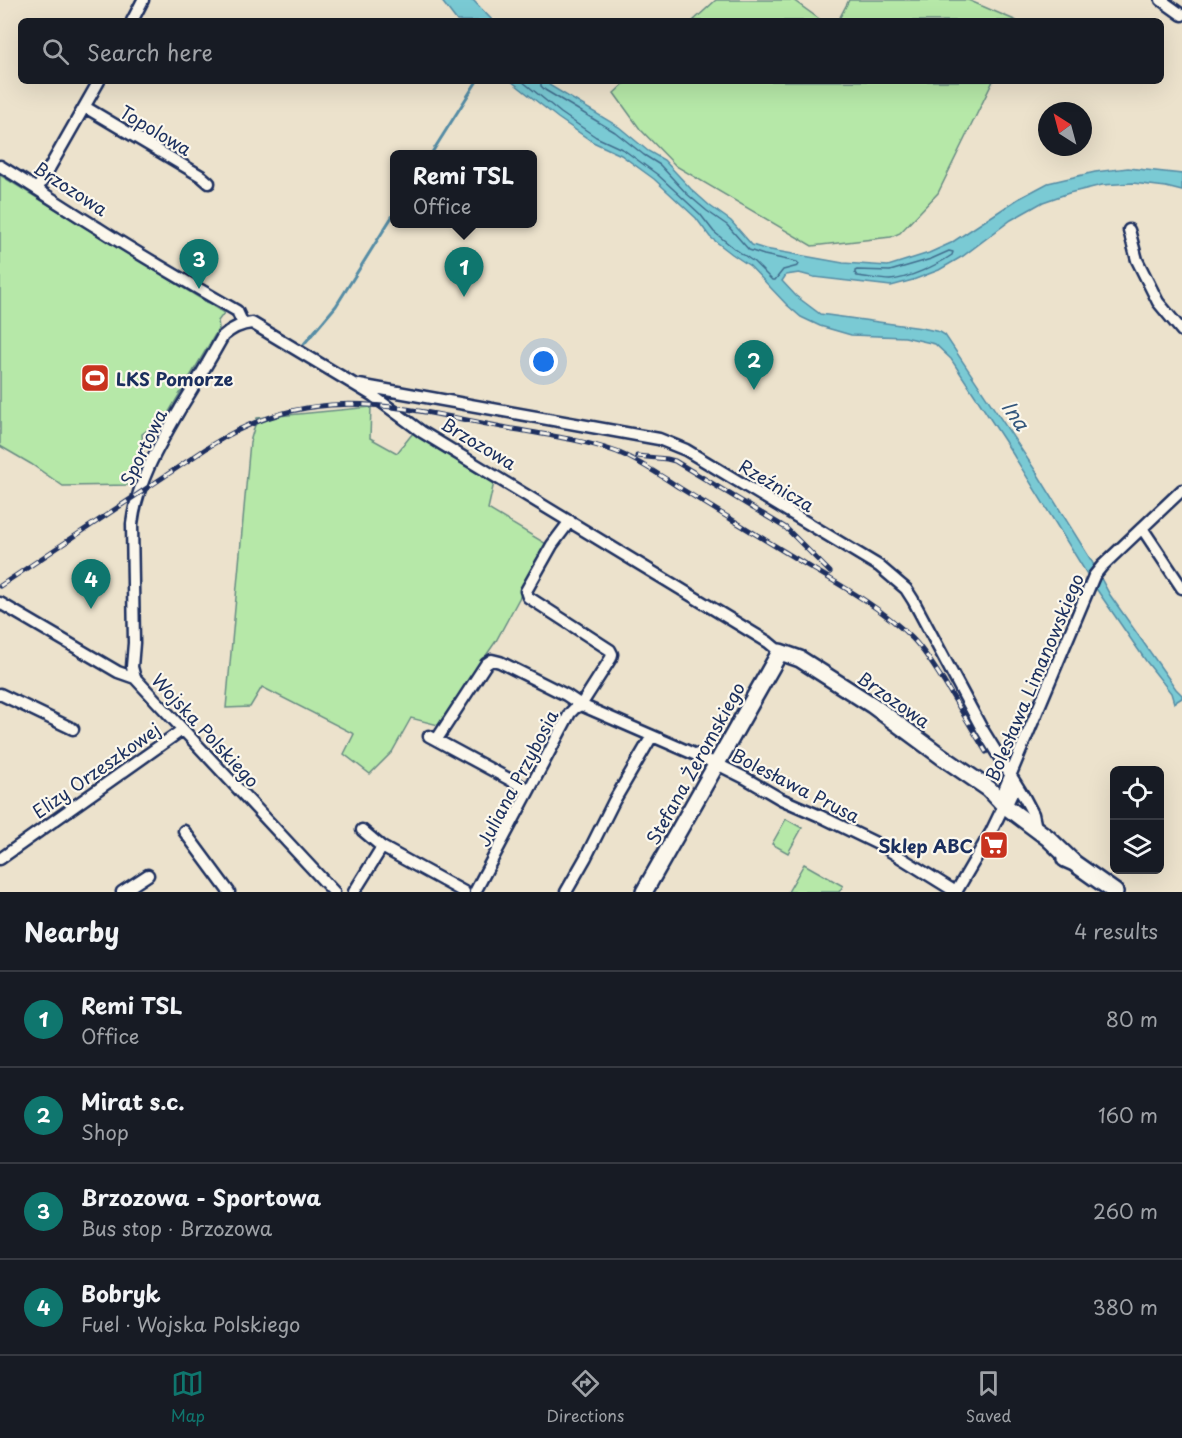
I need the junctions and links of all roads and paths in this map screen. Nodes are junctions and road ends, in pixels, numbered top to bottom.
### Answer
1 (143, 0) edge
2 (1161, 0) edge
3 (1182, 15) edge
4 (134, 18) edge
5 (97, 84) edge
6 (85, 107) junction
7 (0, 166) edge
8 (209, 183) dead end
9 (38, 188) junction
10 (1129, 230) dead end
11 (243, 324) junction
12 (1182, 331) edge
13 (353, 384) junction
14 (1182, 490) edge
15 (570, 521) junction
16 (1142, 528) junction
17 (1182, 588) edge
18 (0, 603) edge
19 (780, 652) junction
20 (135, 678) junction
21 (0, 694) edge
22 (581, 705) junction
23 (74, 729) dead end
24 (183, 730) junction
25 (652, 736) junction
26 (717, 764) junction
27 (1013, 780) junction
28 (529, 790) junction
29 (1002, 809) junction
30 (1036, 828) junction
31 (362, 830) dead end
32 (184, 831) dead end
33 (382, 847) junction
34 (0, 859) edge
35 (1074, 863) junction
36 (148, 875) dead end
37 (122, 892) edge
38 (229, 892) edge
39 (334, 892) edge
40 (354, 892) edge
41 (465, 892) edge
42 (475, 892) edge
43 (566, 892) edge
44 (644, 892) edge
45 (956, 892) edge
46 (1115, 892) edge

1 - 4 street
2 - 3 street
5 - 6 street
6 - 8 street, Topolowa
6 - 9 street
7 - 9 street, Brzozowa
9 - 11 street, Brzozowa
10 - 12 street
11 - 13 street, Brzozowa
11 - 20 street, Sportowa
13 - 15 street, Brzozowa
13 - 27 street, Rzeźnicza
14 - 16 street, Bolesława Limanowskiego
15 - 19 street, Brzozowa
15 - 22 street, Juliana Przybosia
16 - 17 street
16 - 27 street, Bolesława Limanowskiego
18 - 20 street, Wojska Polskiego
19 - 26 street, Stefana Żeromskiego
19 - 29 street, Brzozowa
20 - 24 street, Wojska Polskiego
21 - 23 street
22 - 25 street, Bolesława Prusa
22 - 28 street, Juliana Przybosia
22 - 28 street, Bolesława Prusa
24 - 34 street, Elizy Orzeszkowej
24 - 39 street, Wojska Polskiego
25 - 26 street, Bolesława Prusa
25 - 43 street
26 - 44 street, Stefana Żeromskiego
26 - 45 street, Bolesława Prusa
27 - 29 street, Bolesława Limanowskiego
27 - 30 street, Rzeźnicza
28 - 42 street, Juliana Przybosia
29 - 30 street
29 - 35 street
29 - 45 street, Bolesława Limanowskiego
30 - 35 street
31 - 33 street
32 - 38 street
33 - 40 street
33 - 41 street
35 - 46 street
36 - 37 street

